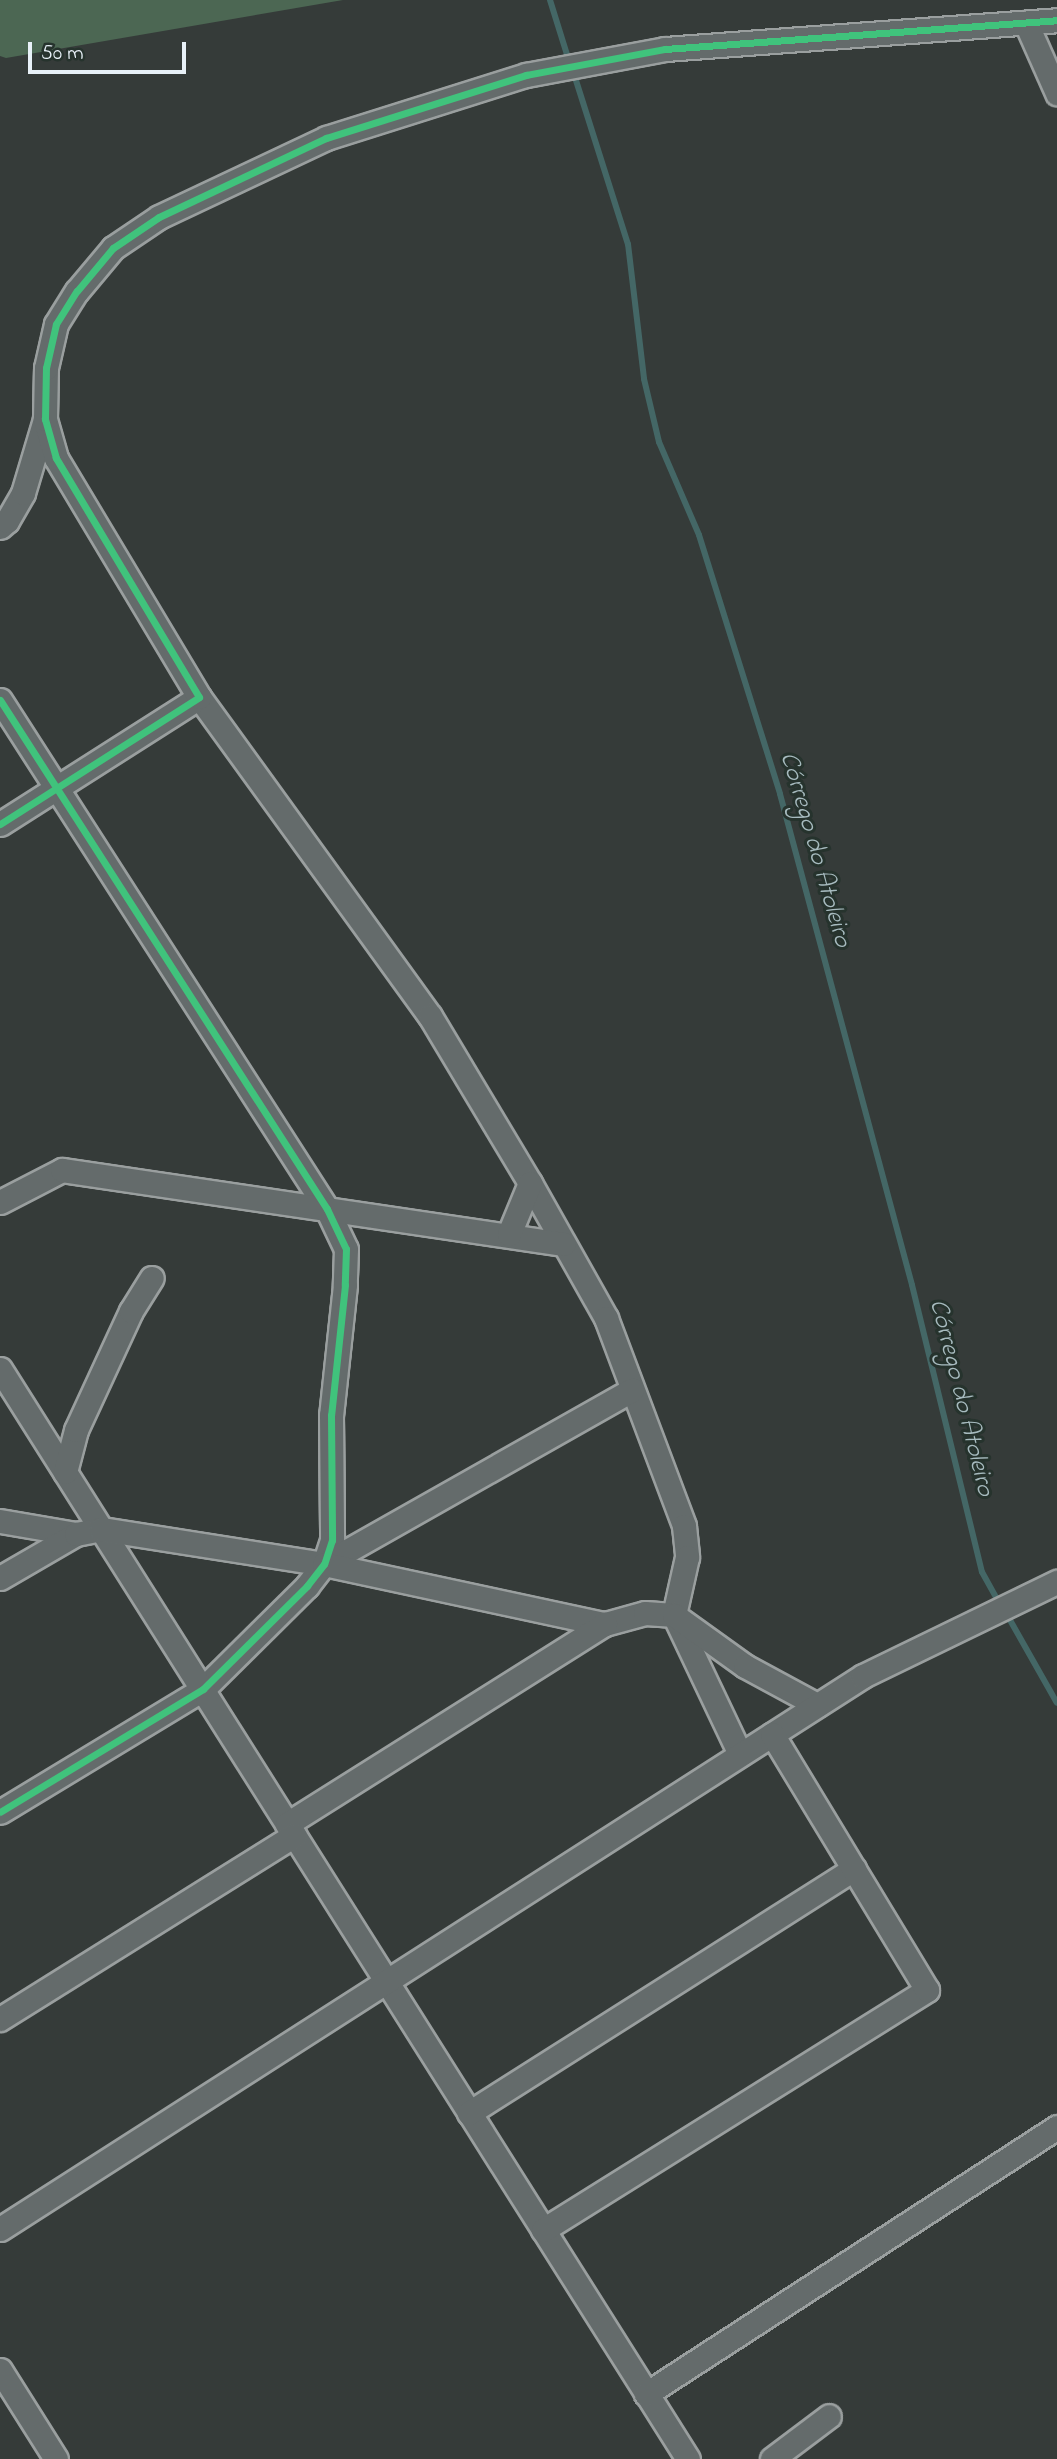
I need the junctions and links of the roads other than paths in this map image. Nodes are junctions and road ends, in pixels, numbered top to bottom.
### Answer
1 (1057, 20) edge
2 (1026, 23) junction
3 (1057, 93) edge
4 (46, 419) junction
5 (0, 527) edge
6 (199, 697) junction
7 (0, 700) edge
8 (55, 789) junction
9 (0, 824) edge
10 (530, 1183) junction
11 (0, 1202) edge
12 (327, 1209) junction
13 (509, 1234) junction
14 (564, 1244) junction
15 (152, 1278) dead end
16 (0, 1369) edge
17 (632, 1390) junction
18 (65, 1472) junction
19 (0, 1521) edge
20 (101, 1529) junction
21 (76, 1534) junction
22 (324, 1564) junction
23 (0, 1578) edge
24 (1057, 1582) edge
25 (674, 1615) junction
26 (605, 1624) junction
27 (203, 1689) junction
28 (817, 1705) junction
29 (772, 1734) junction
30 (740, 1754) junction
31 (0, 1812) edge
32 (290, 1830) junction
33 (854, 1869) junction
34 (385, 1982) junction
35 (0, 2019) edge
36 (469, 2113) junction
37 (1057, 2127) edge
38 (0, 2229) edge
39 (543, 2230) junction
40 (0, 2370) edge
41 (646, 2394) junction
42 (830, 2416) dead end
43 (56, 2459) edge
44 (688, 2459) edge
45 (772, 2459) edge

1 - 2 street
2 - 3 street
2 - 4 street
4 - 5 street
4 - 6 street
6 - 8 street
6 - 10 street
7 - 8 street
8 - 9 street
8 - 12 street
10 - 13 street
10 - 14 street
11 - 12 street
12 - 13 street
12 - 22 street
13 - 14 street
14 - 17 street
15 - 18 street
16 - 18 street
17 - 22 street
17 - 25 street
18 - 20 street
19 - 21 street
20 - 21 street
20 - 22 street
20 - 27 street
21 - 23 street
22 - 26 street
22 - 27 street
24 - 28 street
25 - 26 street
25 - 28 street
25 - 30 street
26 - 32 street
27 - 31 street
27 - 32 street
28 - 29 street
29 - 30 street
29 - 33 street
30 - 34 street
32 - 34 street
32 - 35 street
33 - 36 street
33 - 39 street
34 - 36 street
34 - 38 street
36 - 39 street
37 - 41 street
39 - 41 street
40 - 43 street
41 - 44 street
42 - 45 street

